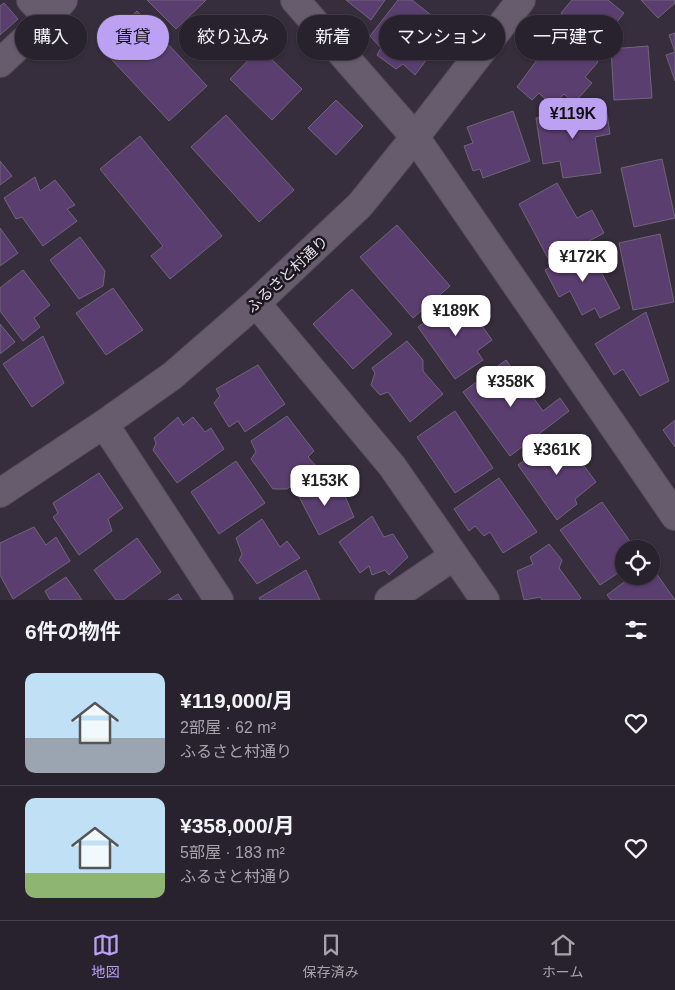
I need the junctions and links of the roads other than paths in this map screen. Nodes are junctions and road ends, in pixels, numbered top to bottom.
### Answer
1 (296, 0) edge
2 (521, 0) edge
3 (47, 6) edge
4 (0, 63) edge
5 (415, 137) junction
6 (256, 303) junction
7 (104, 424) junction
8 (0, 493) edge
9 (675, 516) edge
10 (454, 556) junction
11 (219, 600) edge
12 (389, 600) edge
13 (485, 600) edge

1 - 5 street
2 - 5 street, ふるさと村通り
3 - 4 street
5 - 6 street, ふるさと村通り
5 - 9 street
6 - 7 street, ふるさと村通り
6 - 10 street
7 - 8 street, ふるさと村通り
7 - 11 street
10 - 12 street
10 - 13 street

